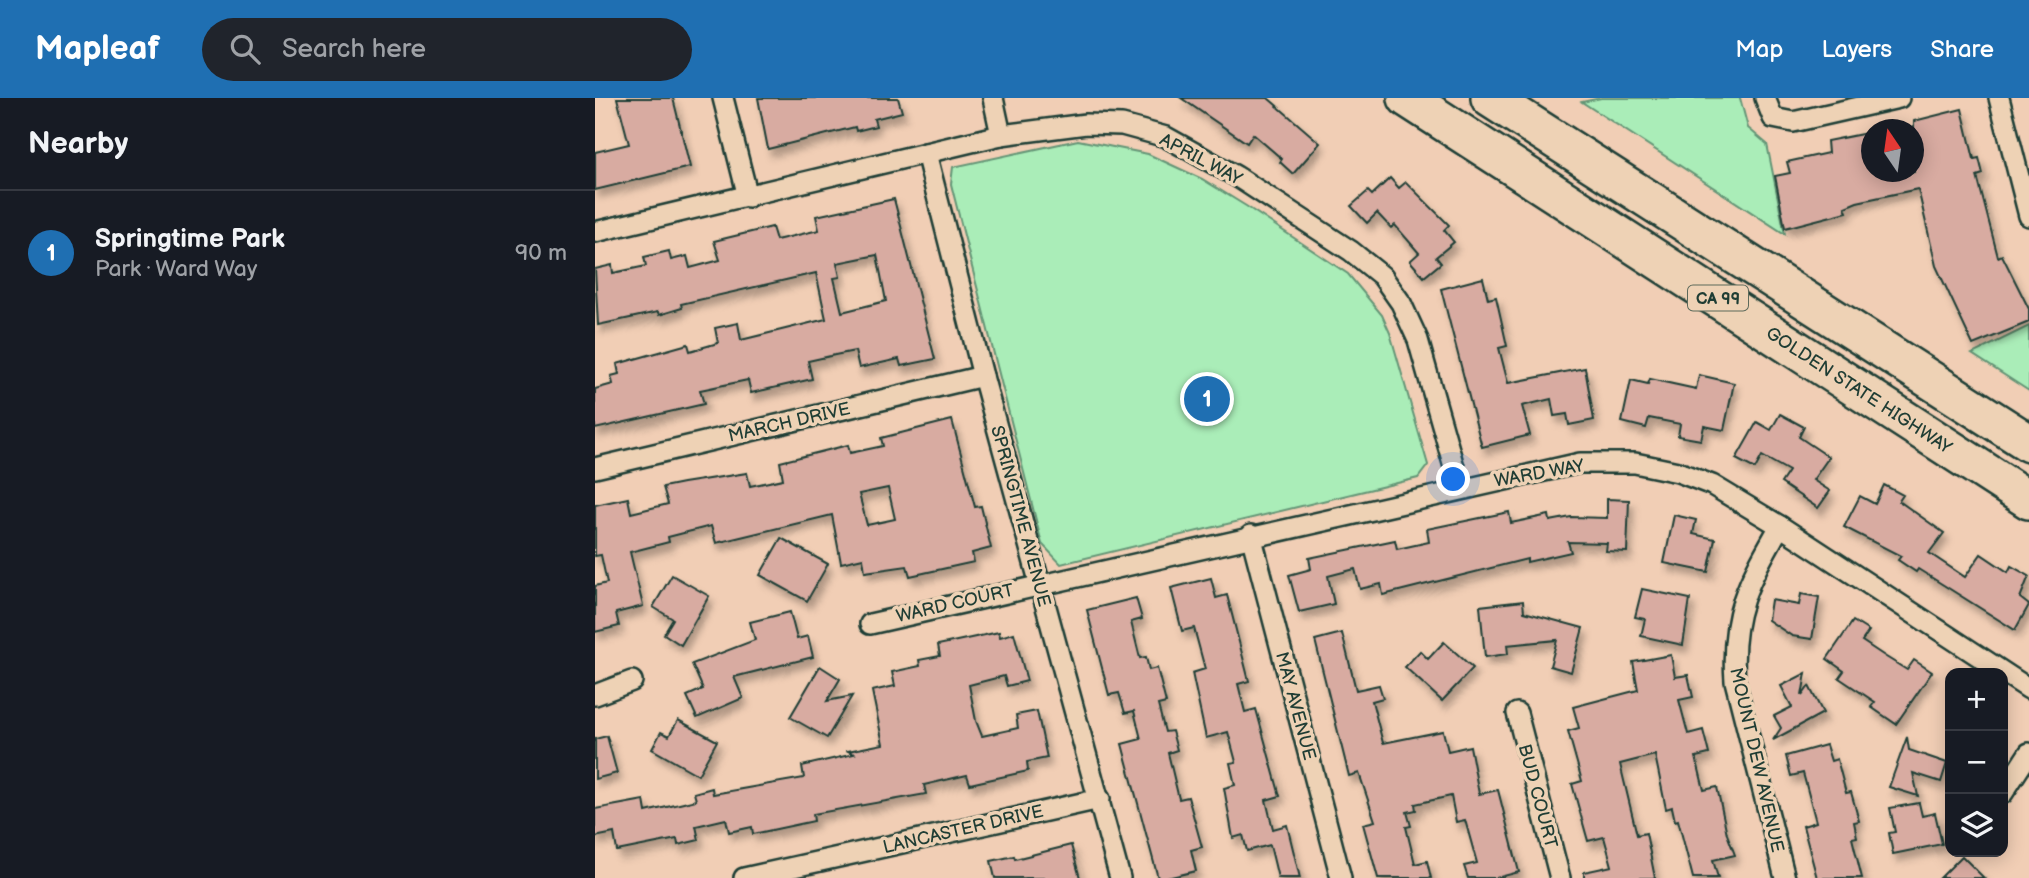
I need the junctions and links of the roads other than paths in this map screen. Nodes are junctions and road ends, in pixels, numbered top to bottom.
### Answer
1 (723, 98) edge
2 (993, 98) edge
3 (1407, 98) edge
4 (1490, 98) edge
5 (1765, 98) edge
6 (1899, 98) edge
7 (1999, 98) edge
8 (1001, 135) junction
9 (926, 153) junction
10 (748, 197) junction
11 (2029, 216) edge
12 (595, 232) edge
13 (983, 376) junction
14 (2029, 443) edge
15 (595, 468) edge
16 (1460, 488) junction
17 (2029, 500) edge
18 (1780, 526) junction
19 (1251, 535) junction
20 (1039, 583) junction
21 (870, 624) dead end
22 (632, 681) dead end
23 (2029, 689) edge
24 (595, 695) edge
25 (1517, 713) dead end
26 (2029, 753) edge
27 (2008, 785) edge
28 (1100, 799) junction
29 (744, 878) edge
30 (1120, 878) edge
31 (1341, 878) edge
32 (1560, 878) edge
33 (1785, 878) edge

1 - 10 street
2 - 8 street
3 - 17 highway, GOLDEN STATE HIGHWAY / CA 99
4 - 14 highway, CA 99
5 - 6 street
7 - 11 street
8 - 9 street, APRIL WAY
8 - 16 street, APRIL WAY
9 - 10 street, APRIL WAY
9 - 13 street, SPRINGTIME AVENUE
10 - 12 street, APRIL WAY
13 - 15 street, MARCH DRIVE
13 - 20 street, SPRINGTIME AVENUE
16 - 18 street, WARD WAY
16 - 19 street, WARD WAY
18 - 23 street, WARD WAY
18 - 33 street, MOUNT DEW AVENUE
19 - 20 street, WARD WAY
19 - 31 street, MAY AVENUE
20 - 21 street, WARD COURT
20 - 28 street, SPRINGTIME AVENUE
22 - 24 street
25 - 32 street, BUD COURT
26 - 27 street
28 - 29 street, LANCASTER DRIVE
28 - 30 street, SPRINGTIME AVENUE

